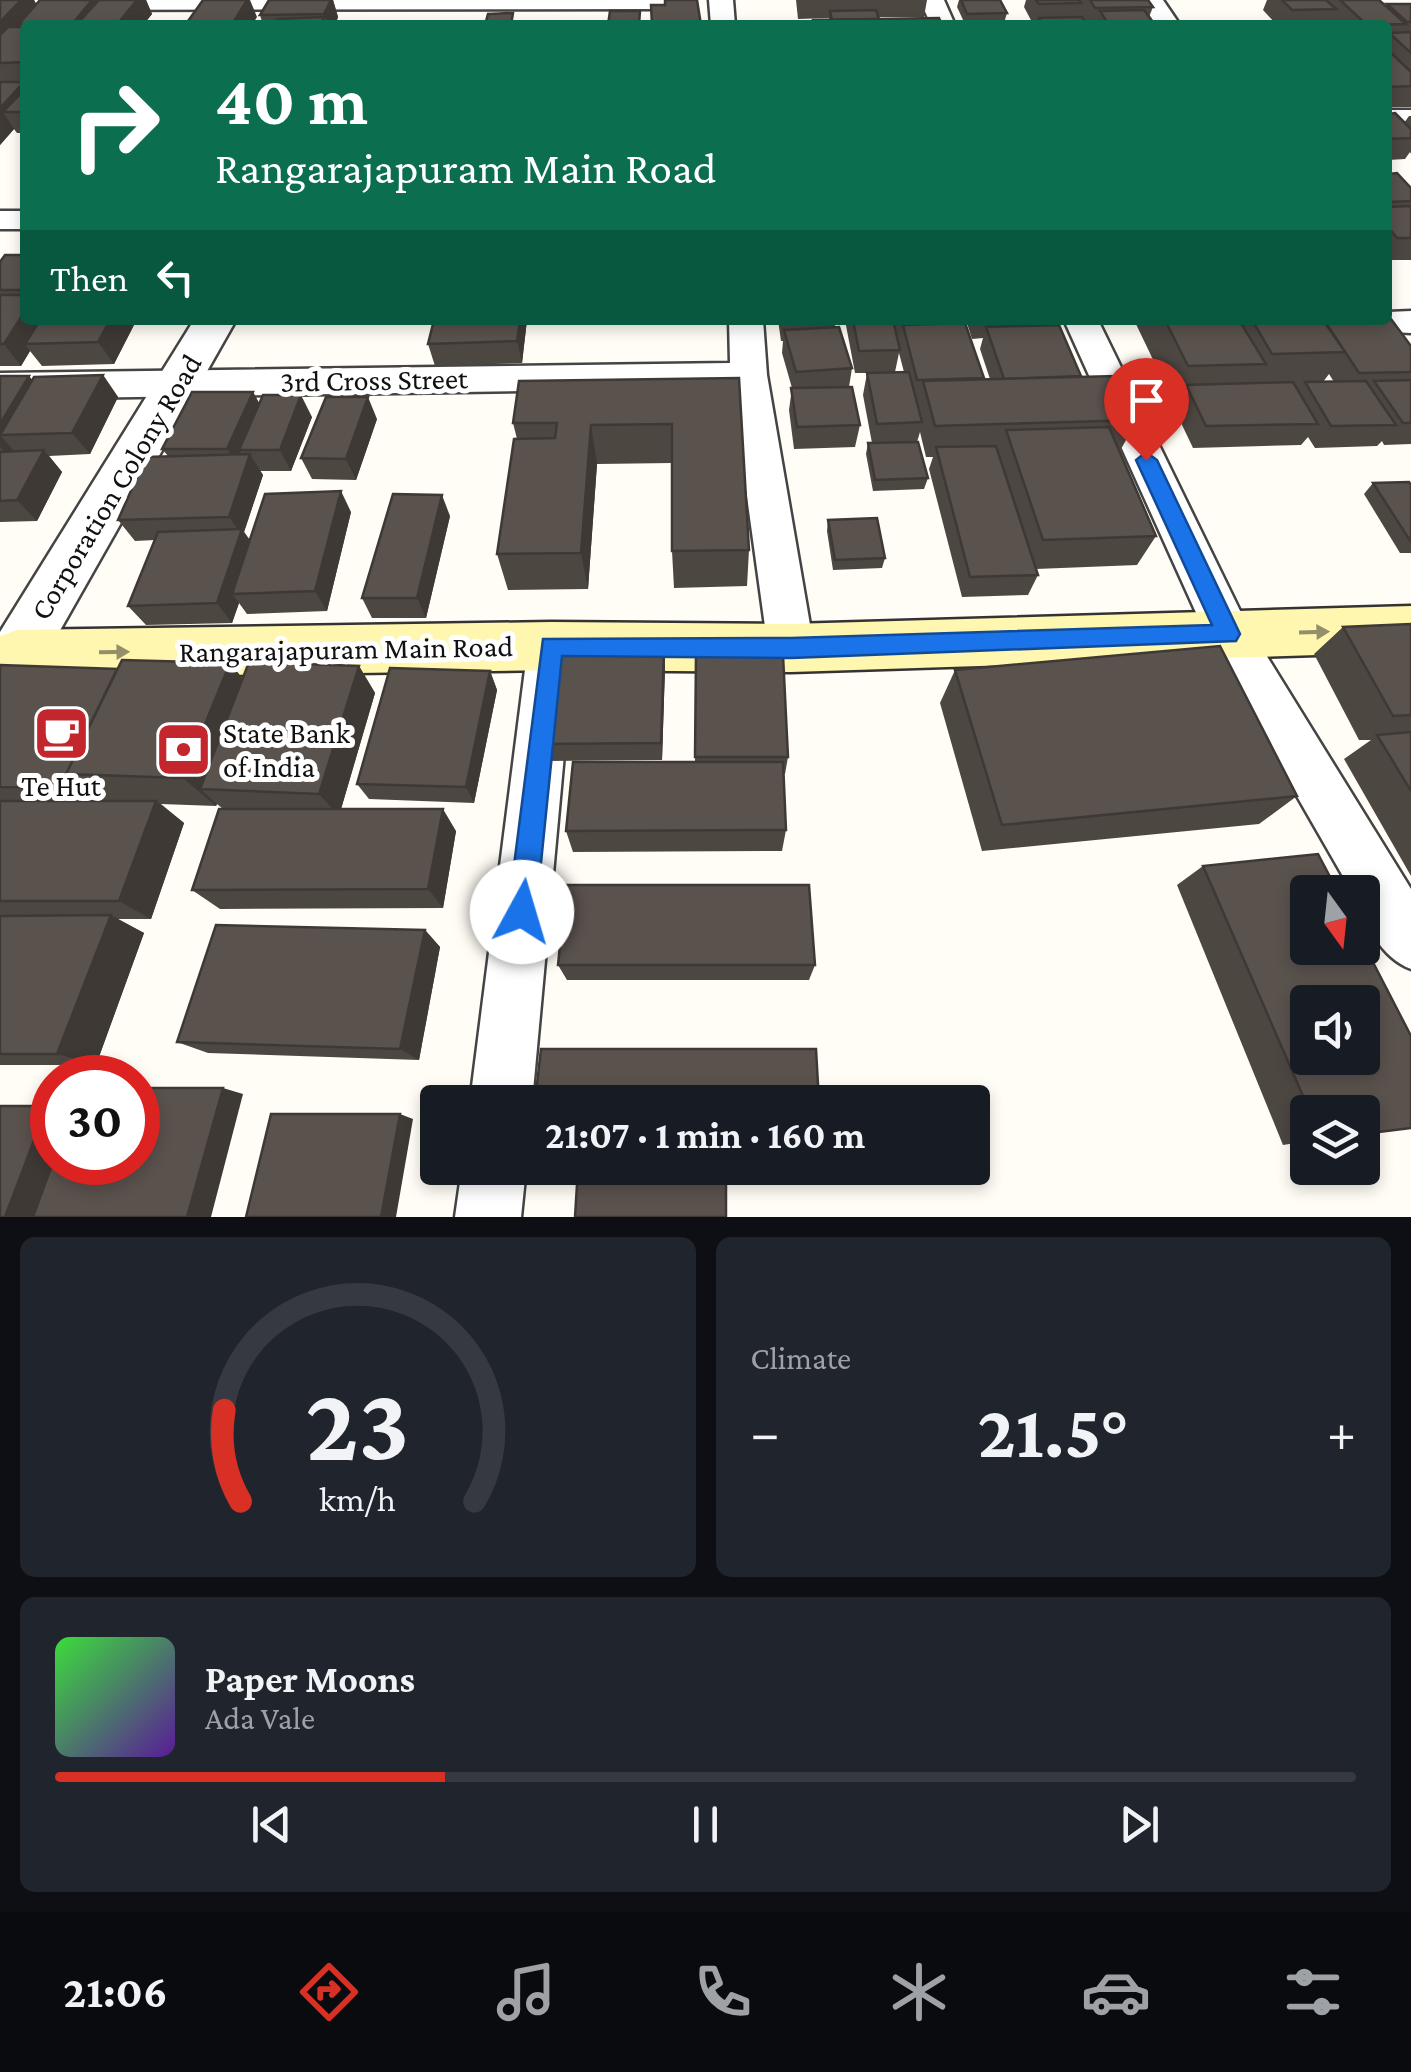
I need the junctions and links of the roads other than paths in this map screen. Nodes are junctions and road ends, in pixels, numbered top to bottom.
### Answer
1 (37, 0) edge
2 (671, 0) edge
3 (0, 1) edge
4 (366, 9) edge
5 (1394, 322) edge
6 (212, 325) edge
7 (746, 325) edge
8 (1083, 325) edge
9 (1411, 357) edge
10 (749, 376) junction
11 (178, 382) junction
12 (0, 386) edge
13 (1411, 629) edge
14 (1228, 634) junction
15 (551, 646) junction
16 (791, 648) junction
17 (6, 663) edge
18 (1411, 942) edge
19 (503, 1085) edge
20 (492, 1185) edge
21 (488, 1217) edge

1 - 3 street
1 - 4 street
2 - 4 street
5 - 9 street
6 - 11 street, Corporation Colony Road
7 - 10 street
8 - 14 street
10 - 11 street, 3rd Cross Street
10 - 16 street
11 - 12 street, 3rd Cross Street
11 - 17 street, Corporation Colony Road
14 -> 13 main road, Rangarajapuram Main Road
14 - 16 main road, Rangarajapuram Main Road
14 - 18 street
15 - 16 main road, Rangarajapuram Main Road
17 -> 15 main road, Rangarajapuram Main Road
15 - 19 street
20 - 21 street

